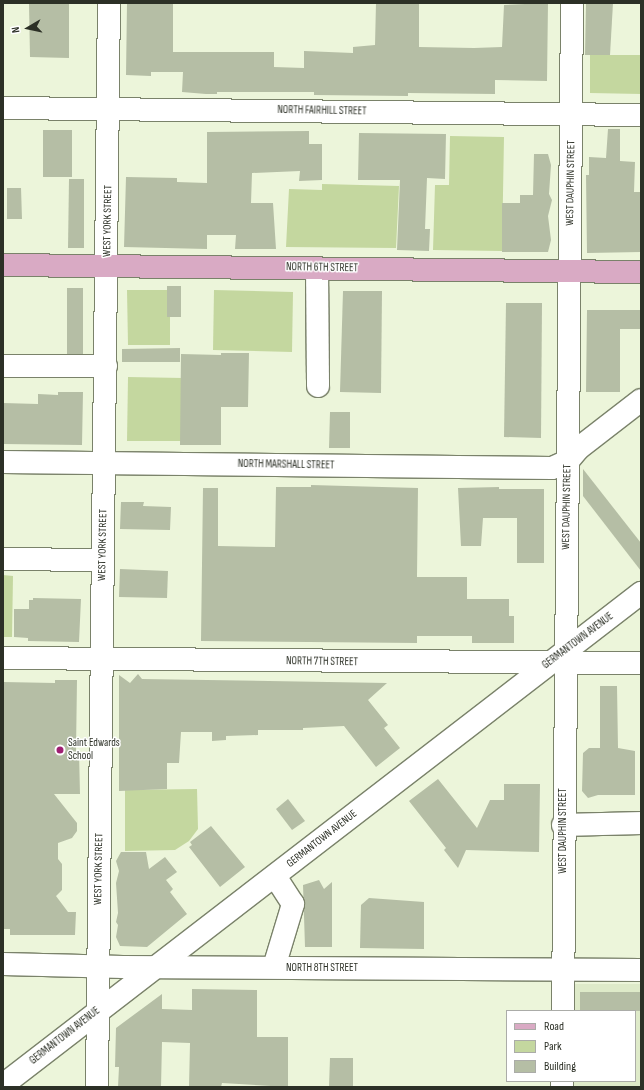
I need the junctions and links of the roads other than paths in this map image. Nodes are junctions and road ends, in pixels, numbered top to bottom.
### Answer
1 (109, 3) edge
2 (572, 3) edge
3 (3, 108) edge
4 (109, 109) junction
5 (571, 114) junction
6 (641, 115) edge
7 (3, 265) edge
8 (107, 265) junction
9 (317, 268) junction
10 (570, 271) junction
11 (641, 272) edge
12 (3, 366) edge
13 (106, 366) junction
14 (318, 386) dead end
15 (641, 400) edge
16 (568, 461) junction
17 (3, 462) edge
18 (104, 463) junction
19 (3, 558) edge
20 (103, 560) junction
21 (641, 593) edge
22 (3, 658) edge
23 (102, 660) junction
24 (560, 660) junction
25 (641, 663) edge
26 (641, 823) edge
27 (563, 825) junction
28 (275, 876) junction
29 (3, 964) edge
30 (98, 967) junction
31 (156, 967) junction
32 (274, 967) junction
33 (563, 969) junction
34 (641, 970) edge
35 (97, 1010) junction
36 (563, 1010) edge
37 (3, 1085) edge
38 (97, 1087) edge

1 - 4 street, WEST YORK STREET
2 - 5 street, WEST DAUPHIN STREET
3 - 4 street, NORTH FAIRHILL STREET
4 - 5 street, NORTH FAIRHILL STREET
4 - 8 street, WEST YORK STREET
5 - 6 street, NORTH FAIRHILL STREET
5 - 10 street, WEST DAUPHIN STREET
7 - 8 main road, NORTH 6TH STREET
8 - 9 main road, NORTH 6TH STREET
8 - 13 street, WEST YORK STREET
9 - 10 main road, NORTH 6TH STREET
9 - 14 street
10 - 11 main road, NORTH 6TH STREET
10 - 16 street, WEST DAUPHIN STREET
12 - 13 street
13 - 18 street, WEST YORK STREET
15 - 16 street
16 - 18 street, NORTH MARSHALL STREET
16 - 24 street, WEST DAUPHIN STREET
17 - 18 street, NORTH MARSHALL STREET
18 - 20 street, WEST YORK STREET
19 - 20 street
20 - 23 street, WEST YORK STREET
21 - 24 street, GERMANTOWN AVENUE
22 - 23 street, NORTH 7TH STREET
23 - 24 street, NORTH 7TH STREET
23 - 30 street, WEST YORK STREET
24 - 25 street, NORTH 7TH STREET
24 - 27 street, WEST DAUPHIN STREET
24 - 28 street, GERMANTOWN AVENUE
26 - 27 street
27 - 33 street, WEST DAUPHIN STREET
28 - 31 street, GERMANTOWN AVENUE
28 - 32 street
29 - 30 street, NORTH 8TH STREET
30 - 31 street, NORTH 8TH STREET
30 - 35 street, WEST YORK STREET
31 - 32 street, NORTH 8TH STREET
31 - 35 street, GERMANTOWN AVENUE
32 - 33 street, NORTH 8TH STREET
33 - 34 street, NORTH 8TH STREET
33 - 36 street, WEST DAUPHIN STREET
35 - 37 street, GERMANTOWN AVENUE
35 - 38 street, WEST YORK STREET

